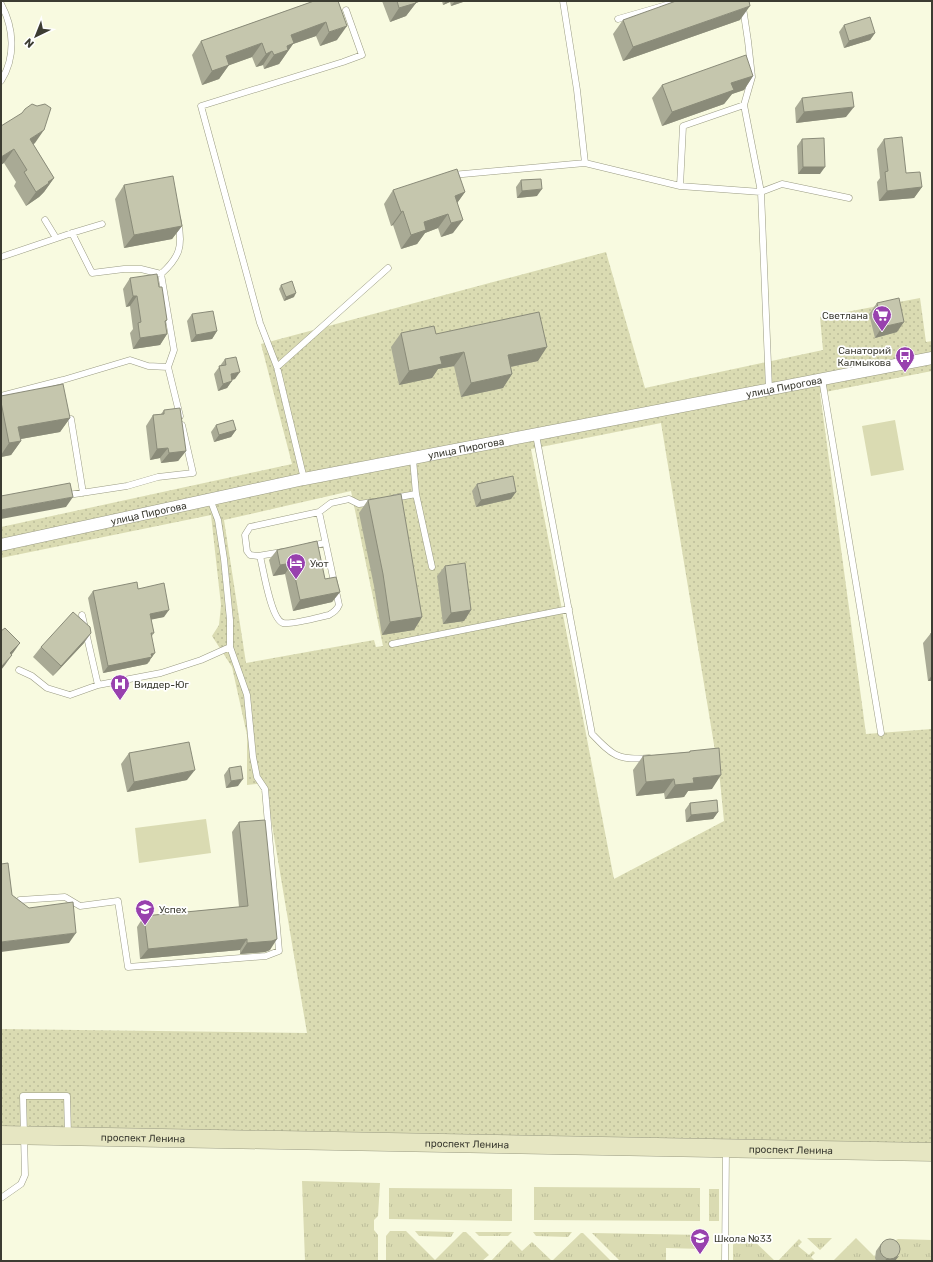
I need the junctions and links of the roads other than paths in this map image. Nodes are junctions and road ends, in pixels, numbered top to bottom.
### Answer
1 (563, 1) edge
2 (677, 1) edge
3 (742, 1) edge
4 (669, 2) edge
5 (1, 4) edge
6 (346, 10) dead end
7 (618, 19) dead end
8 (1, 81) edge
9 (744, 104) junction
10 (585, 163) junction
11 (446, 176) edge
12 (680, 186) junction
13 (761, 192) junction
14 (849, 198) dead end
15 (177, 216) edge
16 (45, 220) dead end
17 (102, 224) dead end
18 (72, 233) junction
19 (56, 238) junction
20 (1, 257) edge
21 (388, 268) dead end
22 (161, 274) junction
23 (932, 358) edge
24 (168, 367) junction
25 (278, 367) junction
26 (822, 379) junction
27 (769, 389) junction
28 (1, 396) edge
29 (71, 419) edge
30 (536, 435) junction
31 (413, 459) junction
32 (304, 479) junction
33 (83, 493) junction
34 (416, 494) junction
35 (68, 495) edge
36 (210, 499) junction
37 (387, 499) edge
38 (380, 501) edge
39 (319, 512) junction
40 (325, 543) junction
41 (1, 545) edge
42 (305, 547) edge
43 (291, 550) edge
44 (260, 556) junction
45 (432, 567) dead end
46 (569, 609) junction
47 (82, 615) dead end
48 (392, 644) dead end
49 (230, 647) junction
50 (19, 670) dead end
51 (98, 685) junction
52 (882, 732) dead end
53 (656, 757) edge
54 (20, 900) edge
55 (1, 1135) edge
56 (24, 1136) junction
57 (68, 1136) junction
58 (726, 1149) junction
59 (932, 1152) edge
60 (1, 1198) edge
61 (725, 1261) edge

1 - 10 lane
2 - 4 lane
3 - 9 lane
4 - 7 lane
5 - 8 lane
6 - 25 lane
9 - 12 lane
9 - 13 lane
10 - 11 lane
10 - 12 lane
12 - 13 lane
13 - 14 lane
13 - 27 lane
15 - 22 lane
16 - 19 lane
17 - 18 lane
18 - 19 lane
18 - 22 lane
19 - 20 lane
21 - 25 lane
22 - 24 lane
23 - 26 street, улица Пирогова
24 - 28 lane
24 - 33 lane
25 - 32 lane
26 - 27 street, улица Пирогова
26 - 52 lane
27 - 30 street, улица Пирогова
29 - 33 lane
30 - 31 street, улица Пирогова
30 - 46 lane
31 - 32 street, улица Пирогова
31 - 34 lane
32 - 36 street, улица Пирогова
33 - 35 lane
34 - 37 lane
34 - 45 lane
36 - 41 street, улица Пирогова
36 - 49 lane
38 - 39 lane
39 - 40 lane
39 - 44 lane
40 - 42 lane
40 - 44 lane
43 - 44 lane
46 - 48 lane
46 - 53 lane
47 - 51 lane
49 - 51 lane
49 - 54 lane
50 - 51 lane
55 - 56 main road, проспект Ленина
56 - 57 main road, проспект Ленина
56 - 57 lane
56 - 60 lane
57 - 58 main road, проспект Ленина
58 - 59 main road, проспект Ленина
58 - 61 lane

